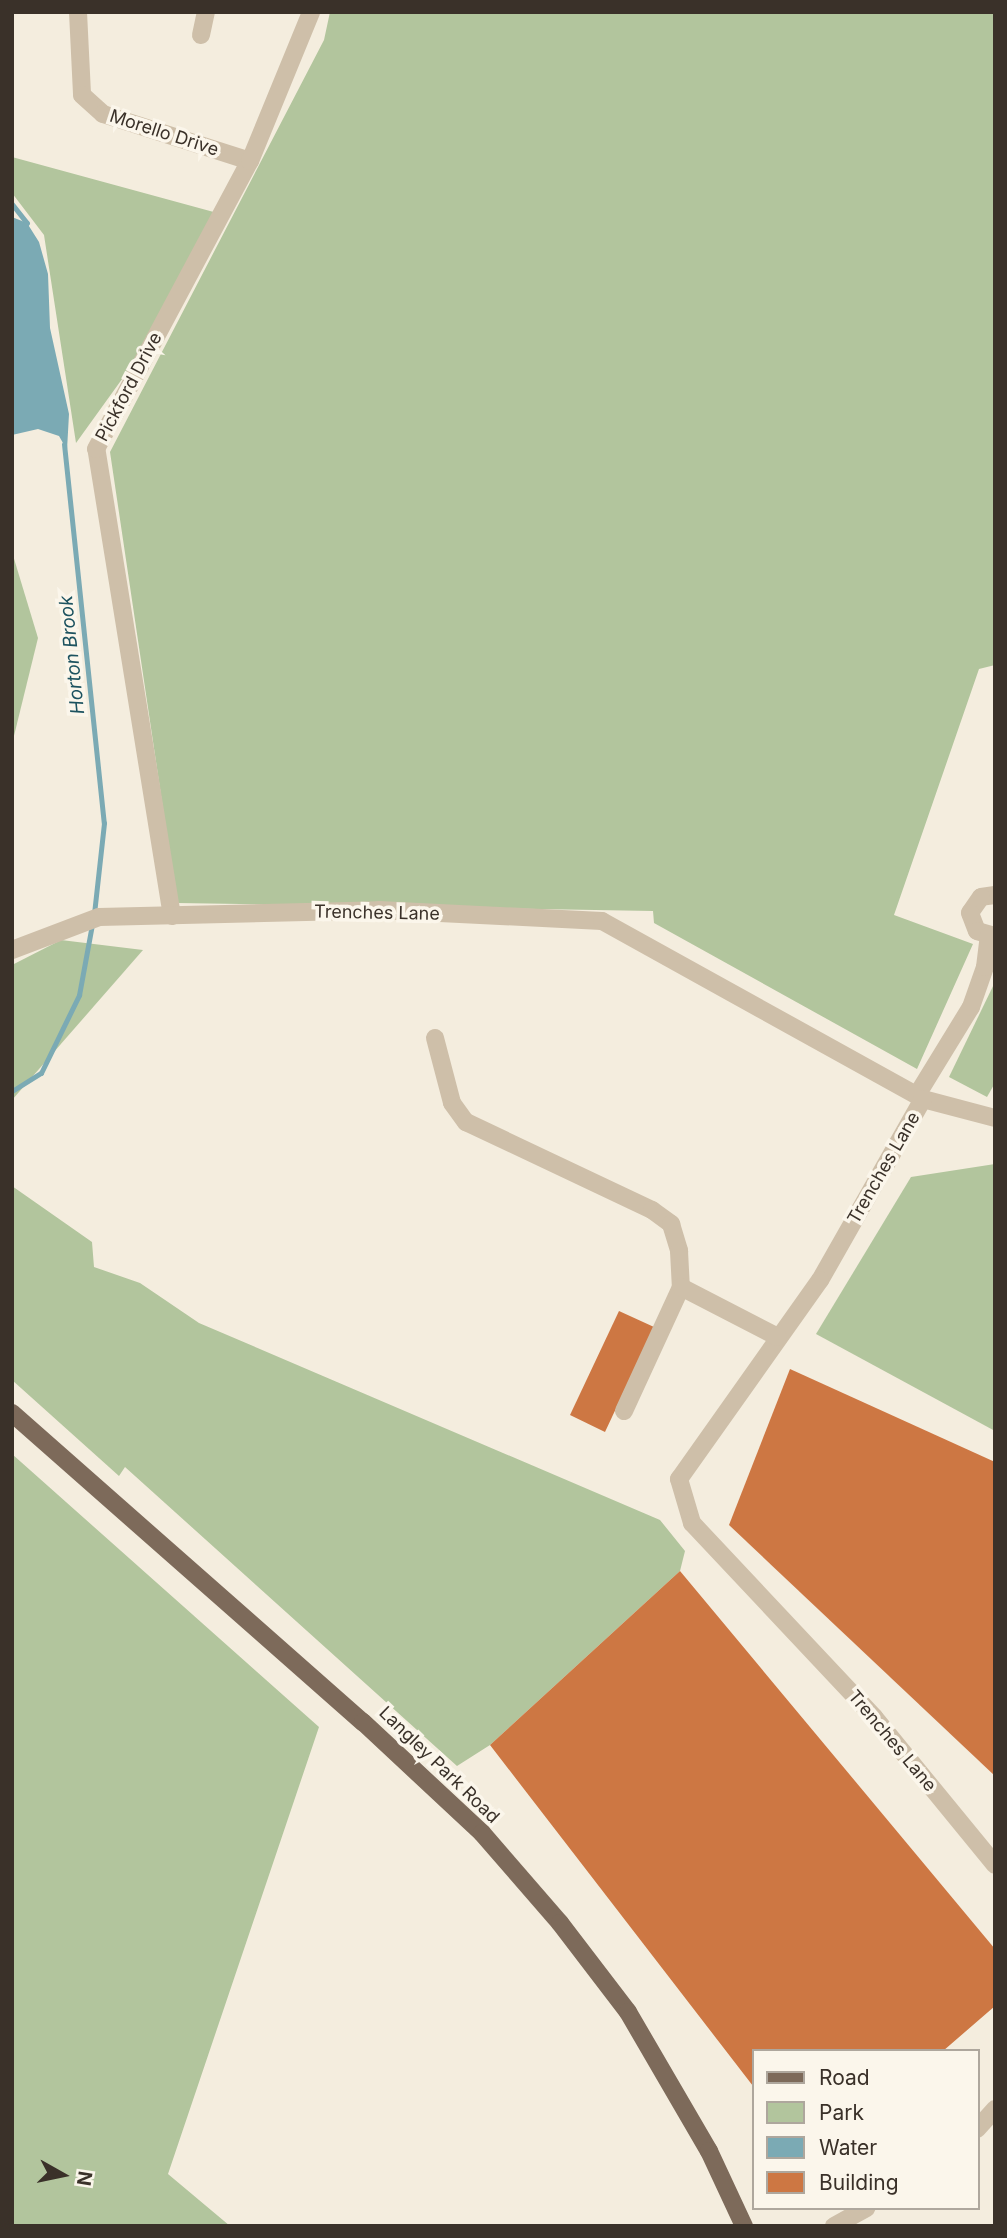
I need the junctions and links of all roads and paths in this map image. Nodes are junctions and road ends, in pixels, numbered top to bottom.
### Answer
1 (78, 12) edge
2 (206, 12) edge
3 (312, 12) edge
4 (201, 35) dead end
5 (250, 161) junction
6 (995, 895) edge
7 (172, 916) junction
8 (992, 936) edge
9 (12, 950) edge
10 (435, 1038) dead end
11 (920, 1097) junction
12 (995, 1118) edge
13 (681, 1287) junction
14 (778, 1337) junction
15 (624, 1411) dead end
16 (12, 1413) edge
17 (995, 1865) edge
18 (995, 2109) edge
19 (979, 2127) edge
20 (862, 2210) edge
21 (744, 2226) edge
22 (834, 2226) edge

1 - 5 street, Morello Drive
2 - 4 street
3 - 5 street, Pickford Drive
5 - 7 street, Pickford Drive
6 - 8 street
7 - 9 street, Trenches Lane
7 - 11 street, Trenches Lane
8 - 11 street
10 - 13 street
11 - 12 street
11 - 14 street, Trenches Lane
13 - 14 street
13 - 15 street
14 - 17 street, Trenches Lane
16 - 21 main road, Langley Park Road
18 - 19 street
20 - 22 street

